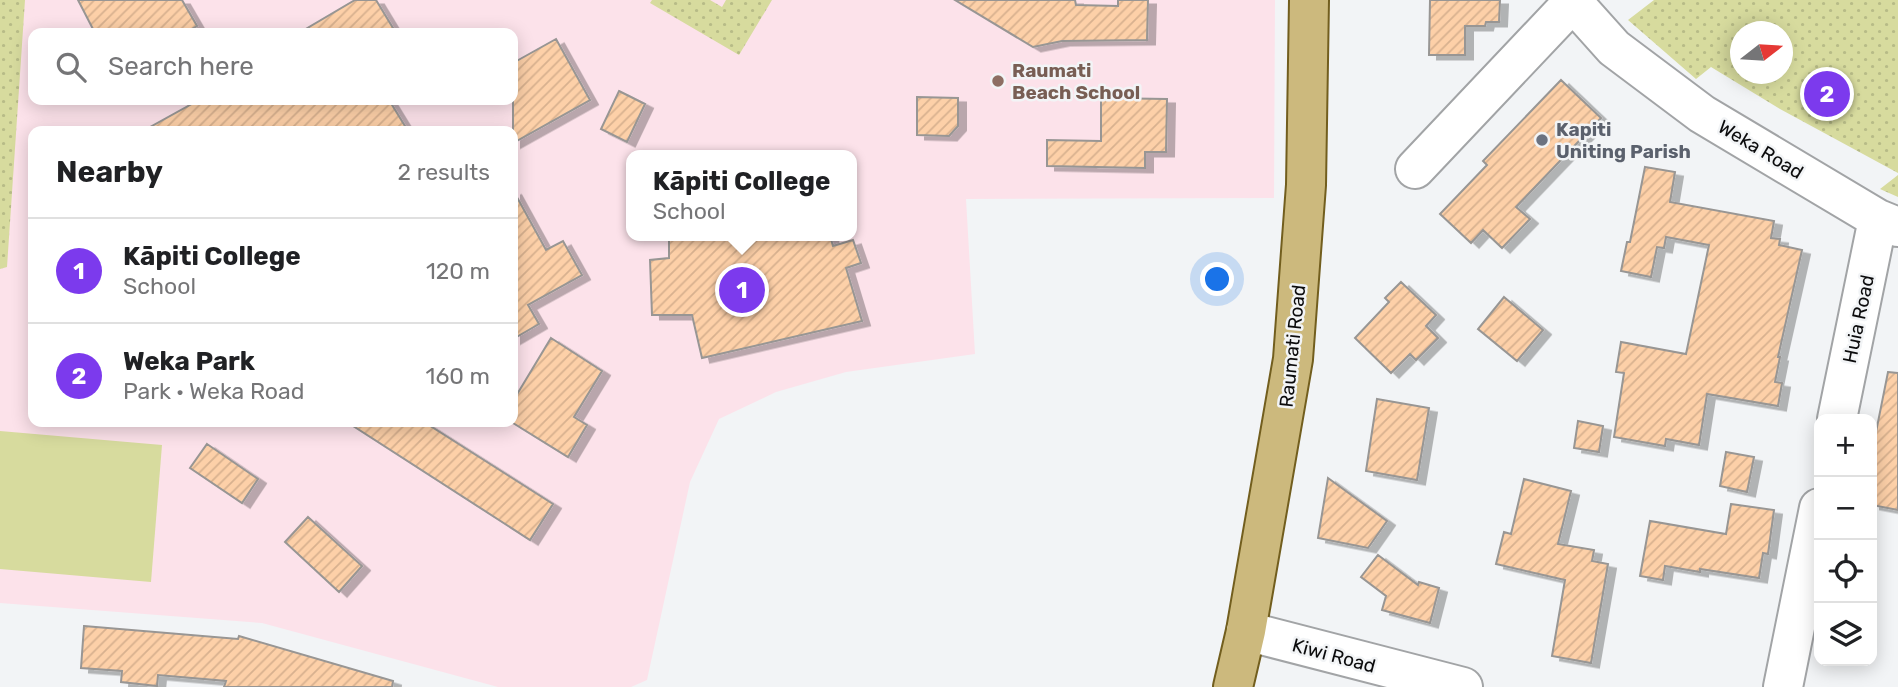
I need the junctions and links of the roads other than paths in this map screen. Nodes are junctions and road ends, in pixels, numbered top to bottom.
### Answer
1 (1309, 0) edge
2 (1572, 1) edge
3 (1415, 169) dead end
4 (1888, 223) edge
5 (1838, 414) edge
6 (1814, 533) edge
7 (1246, 631) junction
8 (1233, 687) edge
9 (1463, 687) edge
10 (1783, 687) edge

1 - 7 main road, Raumati Road
2 - 3 street
2 - 4 street, Weka Road
4 - 5 street, Huia Road
6 - 10 street
7 - 8 main road, Raumati Road
7 - 9 street, Kiwi Road

